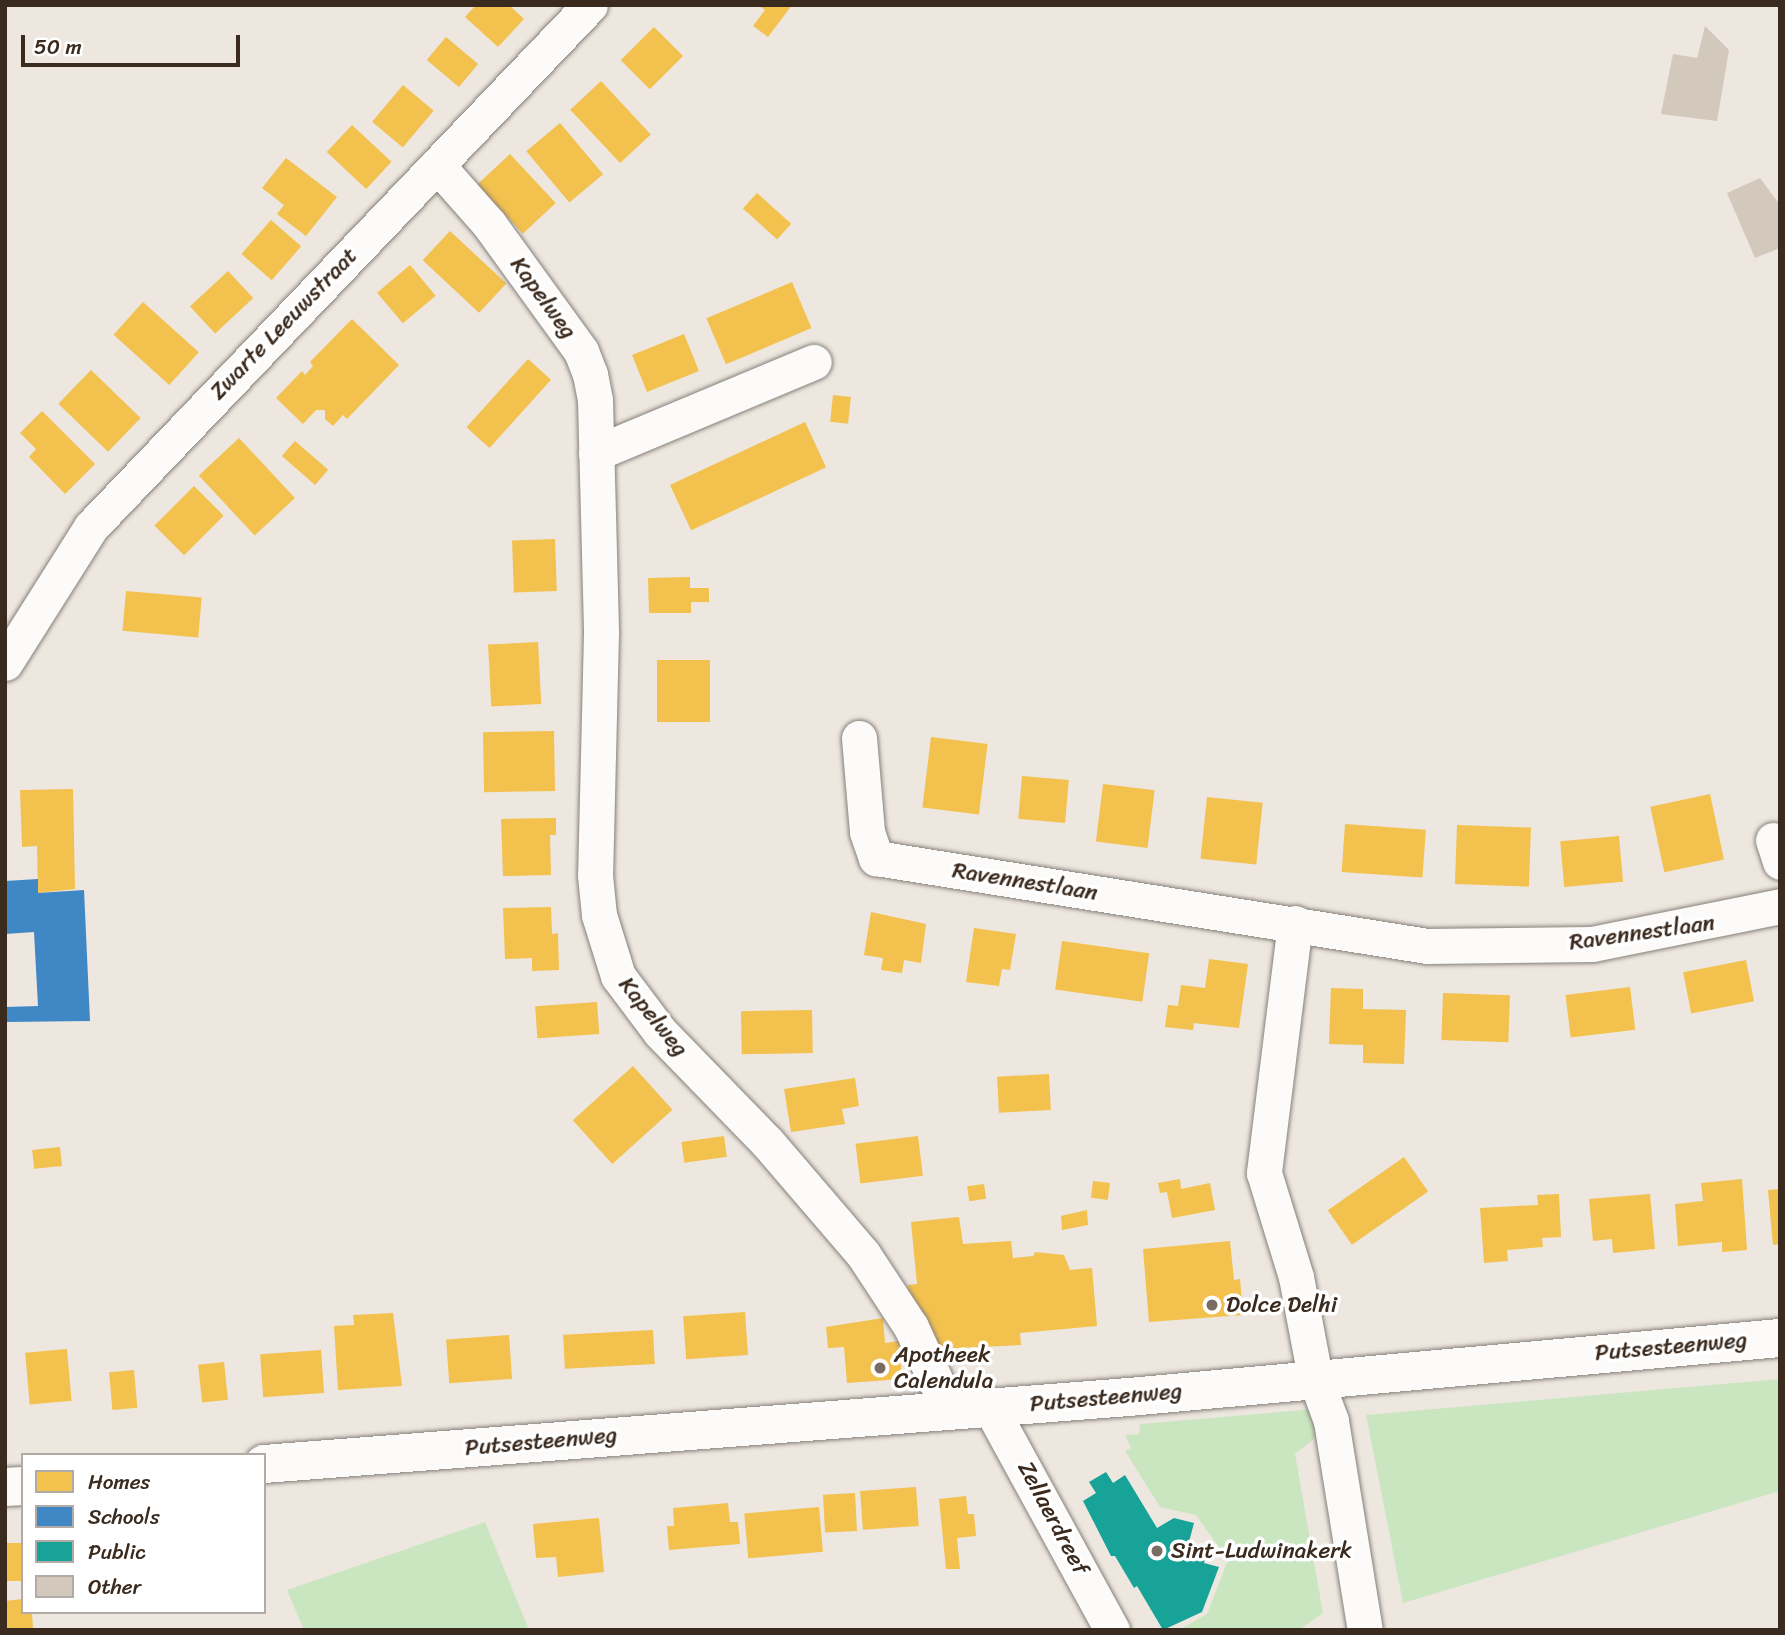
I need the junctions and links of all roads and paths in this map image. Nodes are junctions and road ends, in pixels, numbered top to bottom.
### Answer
1 (590, 5) edge
2 (438, 165) junction
3 (814, 362) dead end
4 (596, 453) junction
5 (5, 663) edge
6 (859, 738) dead end
7 (1780, 906) edge
8 (1295, 923) junction
9 (1780, 1338) edge
10 (1315, 1377) junction
11 (990, 1407) junction
12 (949, 1410) junction
13 (266, 1464) edge
14 (1111, 1630) edge
15 (1365, 1630) edge

1 - 2 street, Zwarte Leeuwstraat
2 - 4 street, Kapelweg
2 - 5 street, Zwarte Leeuwstraat
3 - 4 street
4 - 12 street, Kapelweg
6 - 8 street, Ravennestlaan
7 - 8 street, Ravennestlaan
8 - 10 street
9 - 10 main road, Putsesteenweg
10 - 11 main road, Putsesteenweg
10 - 15 street
11 - 12 main road, Putsesteenweg
11 - 14 street, Zellaerdreef
12 - 13 main road, Putsesteenweg

